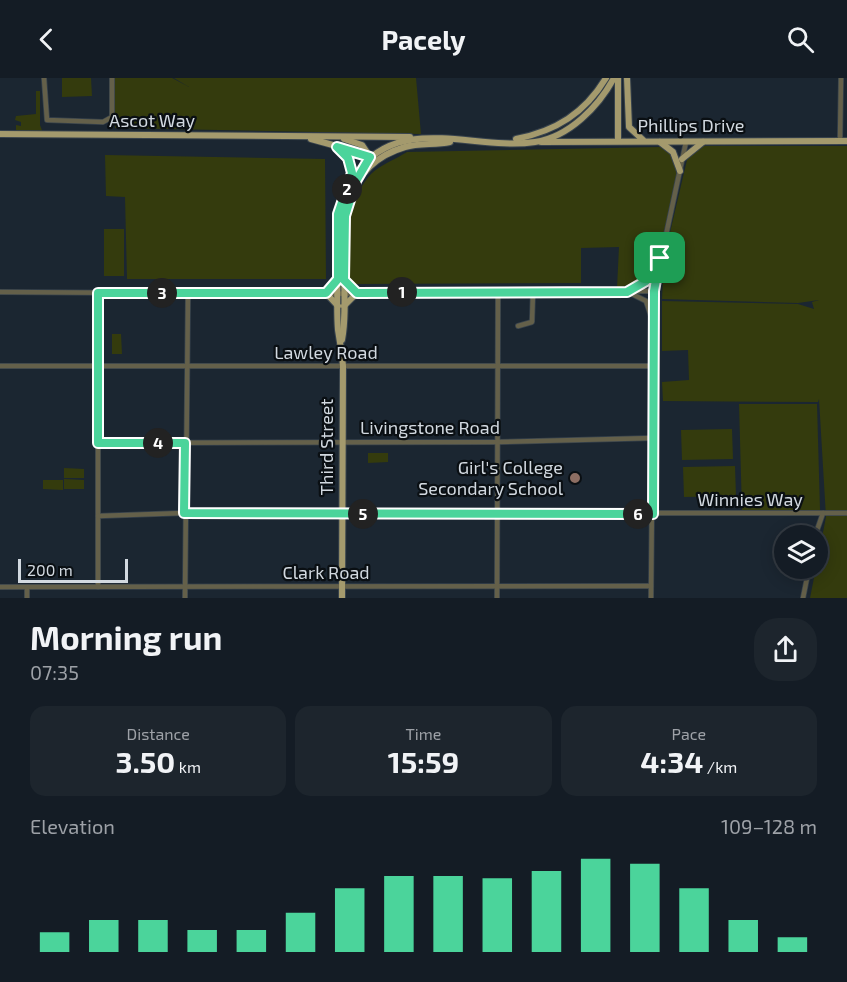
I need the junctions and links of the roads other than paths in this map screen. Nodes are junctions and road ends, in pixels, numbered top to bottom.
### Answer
1 (44, 78) edge
2 (112, 78) edge
3 (606, 78) edge
4 (616, 78) edge
5 (627, 78) edge
6 (841, 78) edge
7 (0, 134) edge
8 (304, 137) junction
9 (338, 137) junction
10 (416, 138) junction
11 (454, 141) junction
12 (504, 141) junction
13 (618, 141) junction
14 (704, 141) junction
15 (844, 141) edge
16 (535, 142) junction
17 (646, 142) junction
18 (659, 142) junction
19 (686, 142) junction
20 (337, 147) junction
21 (405, 147) junction
22 (370, 157) junction
23 (682, 159) junction
24 (680, 171) junction
25 (352, 186) junction
26 (660, 258) junction
27 (341, 280) junction
28 (498, 291) junction
29 (533, 291) junction
30 (654, 291) junction
31 (0, 292) edge
32 (627, 292) junction
33 (98, 293) junction
34 (188, 293) junction
35 (326, 293) junction
36 (341, 293) junction
37 (357, 293) junction
38 (341, 307) junction
39 (654, 325) junction
40 (518, 326) dead end
41 (0, 366) edge
42 (98, 366) junction
43 (187, 366) junction
44 (343, 366) junction
45 (499, 366) junction
46 (653, 366) junction
47 (654, 438) junction
48 (342, 442) junction
49 (498, 442) junction
50 (98, 443) junction
51 (185, 443) junction
52 (184, 513) junction
53 (498, 513) junction
54 (823, 513) junction
55 (847, 513) edge
56 (342, 514) junction
57 (653, 514) junction
58 (98, 516) junction
59 (819, 525) edge
60 (807, 579) edge
61 (185, 586) junction
62 (342, 586) junction
63 (497, 586) junction
64 (651, 586) junction
65 (0, 587) edge
66 (27, 587) junction
67 (98, 587) junction
68 (27, 598) edge
69 (185, 598) edge
70 (342, 598) edge
71 (497, 598) edge
72 (651, 598) edge
73 (803, 598) edge

1 - 2 street
3 - 12 main road
4 - 13 main road
4 - 16 main road
5 - 17 main road
6 - 15 street
7 - 8 main road, Ascot Way
8 - 9 main road, Ascot Way
8 - 20 main road
9 - 10 main road, Ascot Way
9 - 22 main road
10 - 11 main road, Ascot Way
10 - 22 main road
11 - 12 main road
11 - 21 main road
12 - 16 main road, Phillips Drive
13 - 16 main road, Phillips Drive
13 - 17 main road, Phillips Drive
14 - 15 main road, Phillips Drive
14 - 19 main road, Phillips Drive
14 - 23 main road
17 - 18 main road, Phillips Drive
18 - 19 main road, Phillips Drive
18 - 24 main road
19 - 23 street
20 - 22 main road
20 - 25 main road
21 - 22 main road
21 - 25 main road
22 - 25 main road
23 - 24 street
24 - 26 street
25 - 27 main road, Third Street
26 - 30 street
26 - 32 street
27 - 35 main road
27 - 36 main road, Third Street
27 - 37 main road
28 - 29 street
28 - 37 street
28 - 45 street
29 - 32 street
29 - 40 street
30 - 32 street
30 - 39 street
31 - 33 street
32 - 39 street
33 - 34 street
33 - 42 street
34 - 35 street
34 - 43 street
35 - 36 street
35 - 38 main road
36 - 37 street
36 - 38 main road, Third Street
37 - 38 main road
38 - 44 main road, Third Street
39 - 46 street
41 - 42 street, Lawley Road
42 - 43 street, Lawley Road
42 - 50 street
43 - 44 street, Lawley Road
43 - 51 street
44 - 45 street, Lawley Road
44 - 48 main road, Third Street
45 - 46 street, Lawley Road
45 - 49 street
46 - 47 street
47 - 49 street, Livingstone Road
47 - 57 street
48 - 49 street, Livingstone Road
48 - 51 street, Livingstone Road
48 - 56 main road, Third Street
49 - 53 street
50 - 51 street, Livingstone Road
50 - 58 street
51 - 52 street
52 - 56 street, Winnies Way
52 - 58 street, Winnies Way
52 - 61 street
53 - 56 street, Winnies Way
53 - 57 street, Winnies Way
53 - 63 street
54 - 55 street, Winnies Way
54 - 57 street, Winnies Way
54 - 59 street
56 - 62 main road, Third Street
57 - 64 street
58 - 67 street
60 - 73 street
61 - 62 street, Clark Road
61 - 67 street, Clark Road
61 - 69 street
62 - 63 street, Clark Road
62 - 70 main road, Third Street
63 - 64 street, Clark Road
63 - 71 street
64 - 72 street
65 - 66 street, Clark Road
66 - 67 street, Clark Road
66 - 68 street

